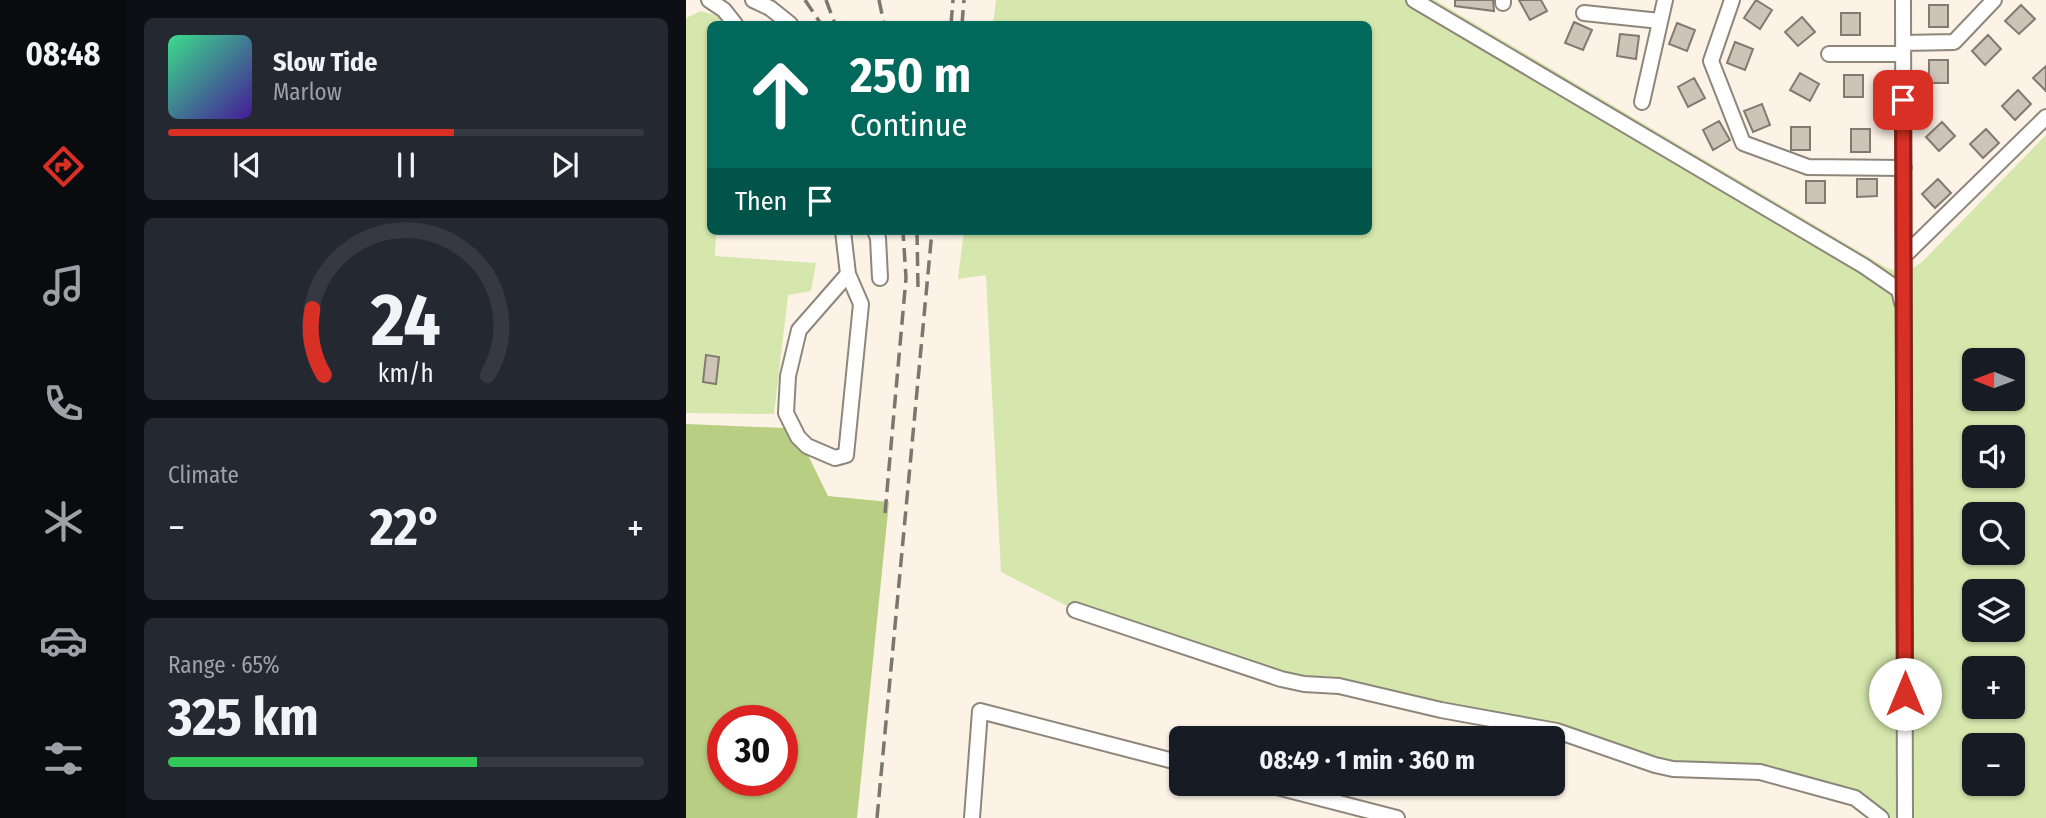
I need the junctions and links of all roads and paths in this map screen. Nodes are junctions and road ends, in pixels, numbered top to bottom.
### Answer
1 (753, 0) edge
2 (1414, 0) edge
3 (1665, 0) edge
4 (1732, 0) edge
5 (1903, 0) edge
6 (1994, 0) edge
7 (717, 1) edge
8 (1584, 13) dead end
9 (1660, 20) junction
10 (733, 21) edge
11 (786, 21) edge
12 (1903, 49) junction
13 (1829, 54) dead end
14 (1642, 103) dead end
15 (2046, 117) edge
16 (1904, 168) junction
17 (843, 235) edge
18 (876, 235) edge
19 (1904, 256) junction
20 (848, 274) junction
21 (880, 278) dead end
22 (1905, 312) junction
23 (1075, 610) dead end
24 (1169, 759) edge
25 (1312, 796) edge
26 (972, 818) edge
27 (1397, 818) edge
28 (1881, 818) edge
29 (1905, 818) edge

1 - 11 street
2 - 22 street
3 - 9 street
4 - 16 street
5 - 12 street
6 - 12 street
7 - 10 street
8 - 9 street
9 - 14 street
12 - 13 street
12 - 16 street
15 - 19 street
16 - 19 street
17 - 20 street
18 - 21 street
19 - 22 street
20 - 20 street
22 - 29 street
23 - 28 street
24 - 26 street
25 - 27 street

